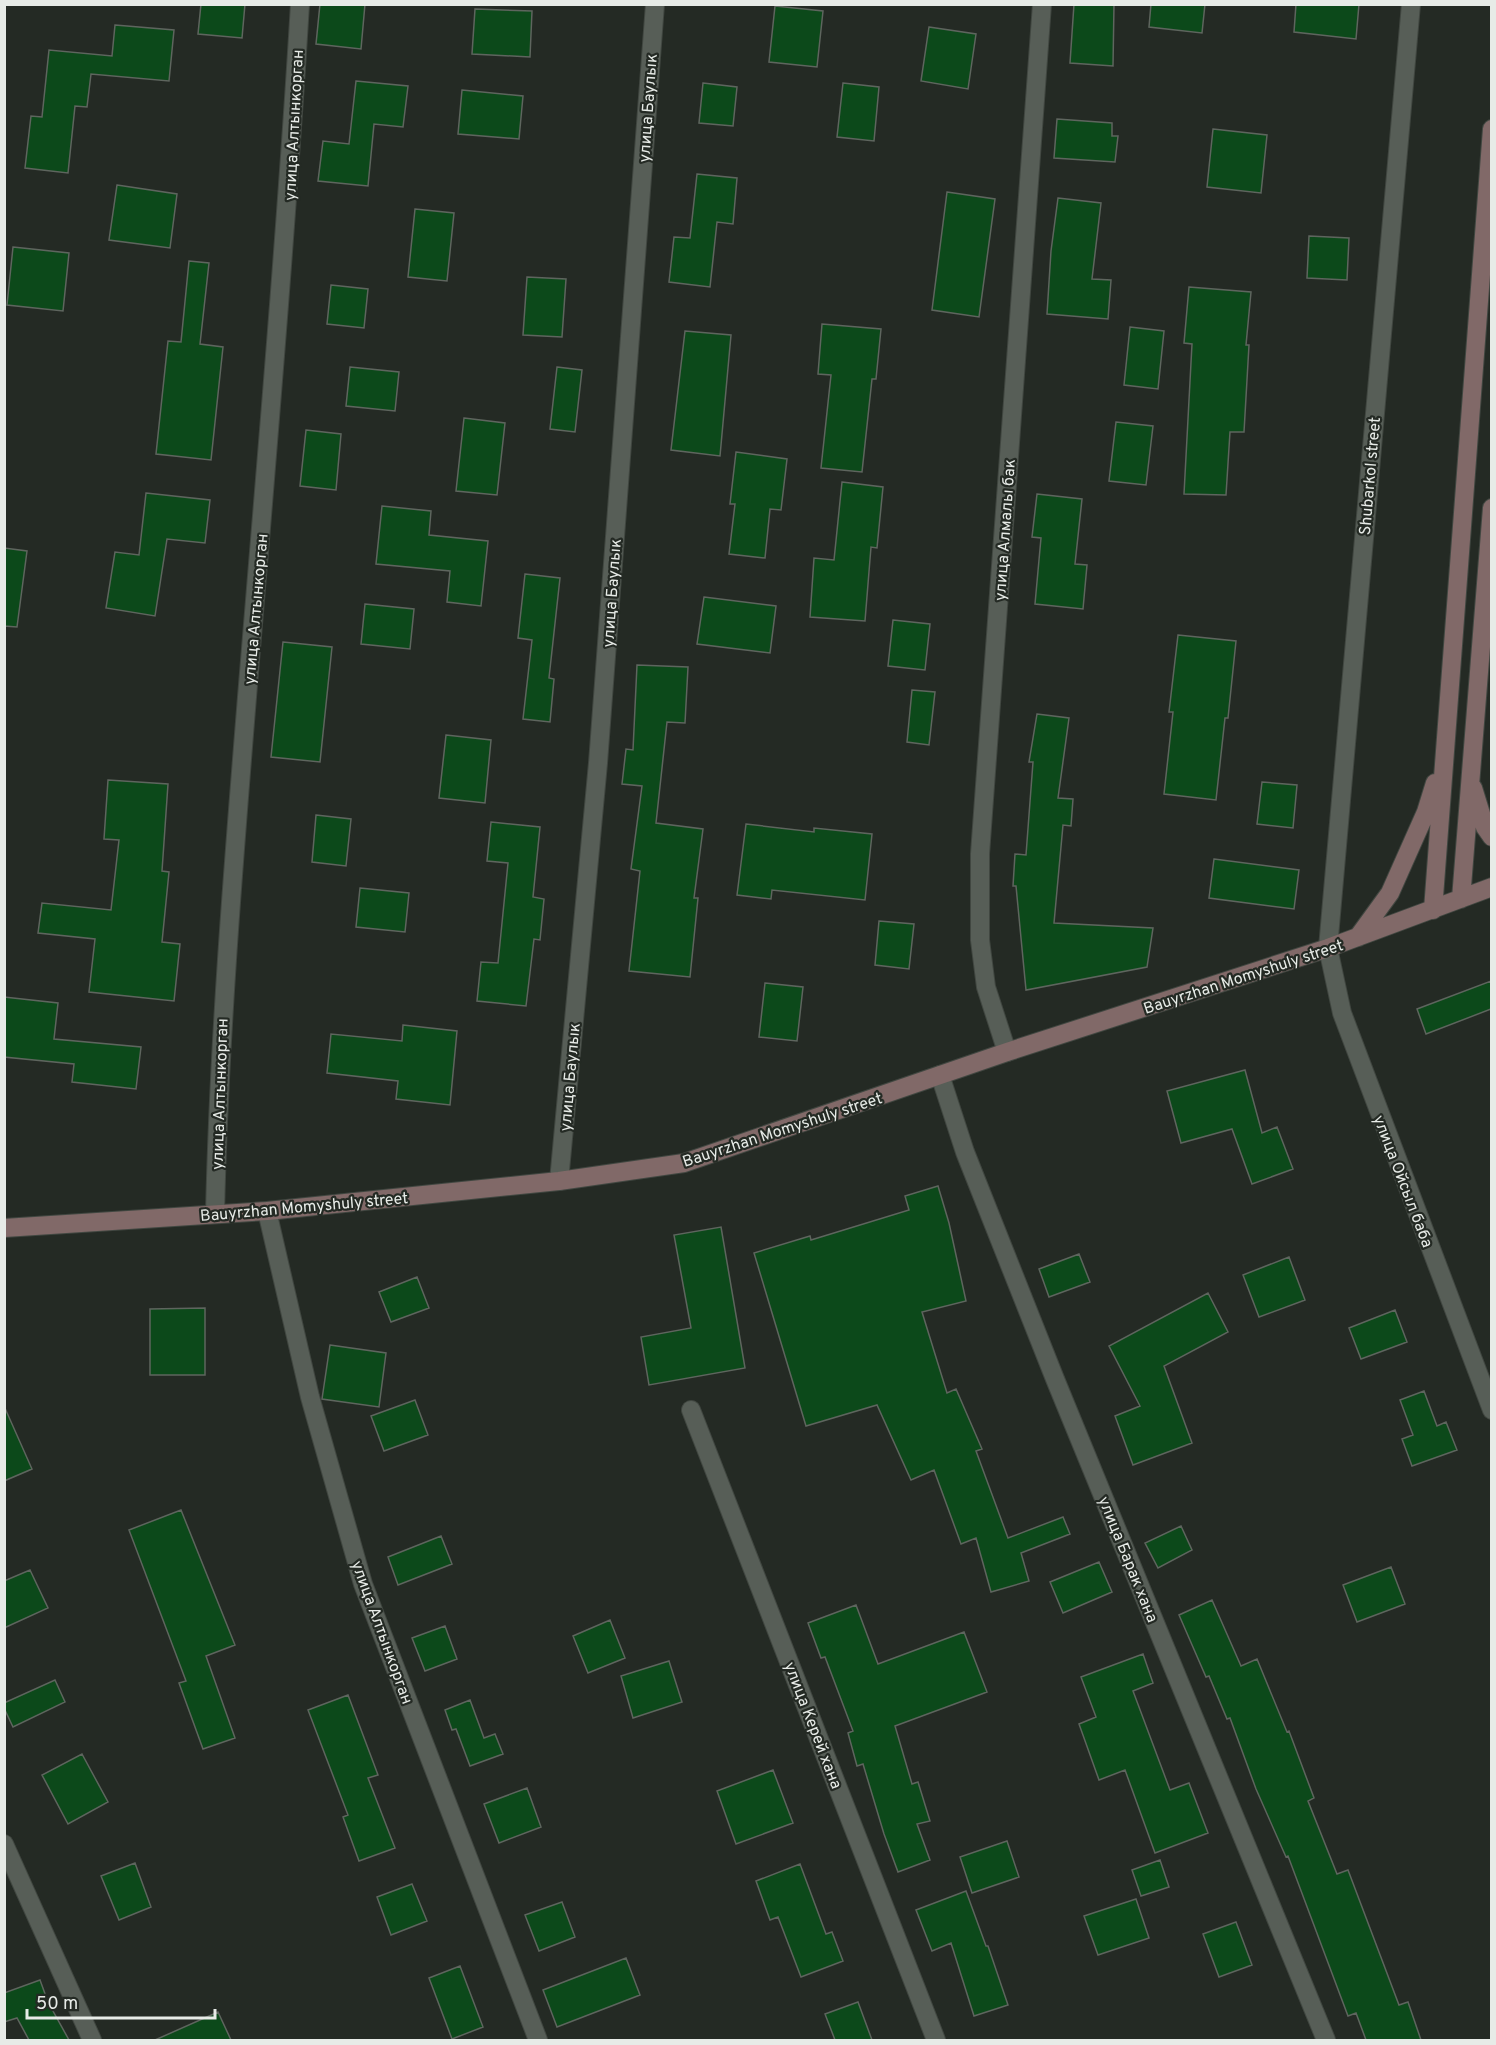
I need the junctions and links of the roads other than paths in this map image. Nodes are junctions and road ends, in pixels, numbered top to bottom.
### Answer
1 (300, 4) edge
2 (655, 4) edge
3 (1042, 4) edge
4 (1411, 4) edge
5 (1491, 129) edge
6 (1491, 508) edge
7 (1445, 750) junction
8 (1470, 780) junction
9 (1491, 837) edge
10 (1491, 887) edge
11 (1461, 899) junction
12 (1432, 910) junction
13 (1358, 938) junction
14 (1328, 948) junction
15 (1007, 1052) junction
16 (940, 1075) junction
17 (559, 1181) junction
18 (267, 1211) junction
19 (215, 1214) junction
20 (4, 1228) edge
21 (691, 1410) dead end
22 (1491, 1410) edge
23 (4, 1844) edge
24 (92, 2040) edge
25 (538, 2040) edge
26 (936, 2040) edge
27 (1326, 2040) edge

1 - 19 street, улица Алтынкорган
2 - 17 street, улица Баулык
3 - 15 street, улица Алмалы бак
4 - 14 street, Shubarkol street
5 - 7 street
6 - 8 street
7 - 12 street
7 - 13 street
8 - 9 street
8 - 11 street
10 - 11 street, Bauyrzhan Momyshuly street
11 - 12 street, Bauyrzhan Momyshuly street
12 - 13 street, Bauyrzhan Momyshuly street
13 - 14 street, Bauyrzhan Momyshuly street
14 - 15 street, Bauyrzhan Momyshuly street
14 - 22 street, улица Ойсыл баба
15 - 16 street, Bauyrzhan Momyshuly street
16 - 17 street, Bauyrzhan Momyshuly street
16 - 27 street, улица Барак хана
17 - 18 street, Bauyrzhan Momyshuly street
18 - 19 street, Bauyrzhan Momyshuly street
18 - 25 street, улица Алтынкорган
19 - 20 street, Bauyrzhan Momyshuly street
21 - 26 street, улица Керей хана
23 - 24 street

